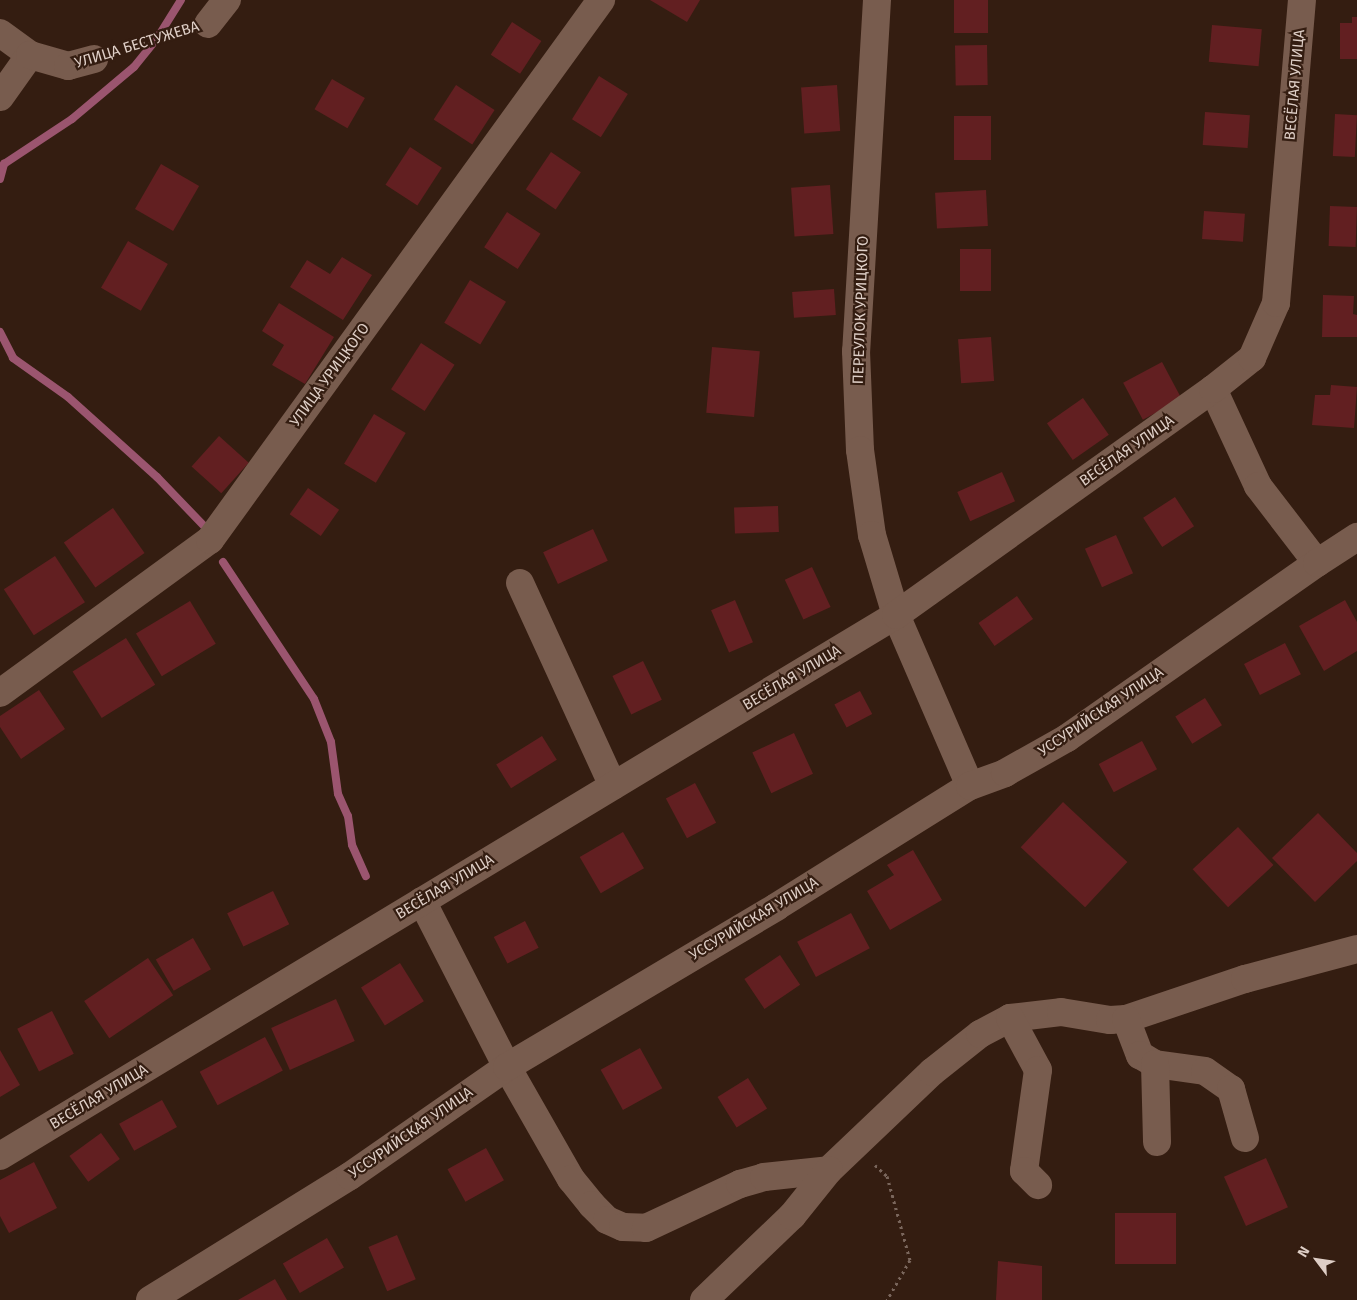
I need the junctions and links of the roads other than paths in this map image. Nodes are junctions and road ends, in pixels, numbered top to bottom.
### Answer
1 (227, 0) edge
2 (601, 0) edge
3 (877, 0) edge
4 (1302, 0) edge
5 (208, 24) road end
6 (0, 33) edge
7 (30, 55) junction
8 (94, 59) road end
9 (0, 97) edge
10 (1213, 389) junction
11 (1357, 538) edge
12 (1317, 563) junction
13 (520, 583) dead end
14 (896, 616) junction
15 (0, 693) edge
16 (613, 786) junction
17 (970, 786) junction
18 (422, 901) junction
19 (1357, 949) edge
20 (1010, 1018) junction
21 (1126, 1019) junction
22 (1155, 1064) junction
23 (507, 1067) junction
24 (1246, 1138) dead end
25 (1157, 1142) dead end
26 (0, 1156) edge
27 (829, 1170) junction
28 (1038, 1185) dead end
29 (150, 1300) edge
30 (704, 1300) edge

1 - 5 street, УЛИЦА БЕСТУЖЕВА
2 - 15 street, УЛИЦА УРИЦКОГО
3 - 14 street, ПЕРЕУЛОК УРИЦКОГО
4 - 10 street, ВЕСЁЛАЯ УЛИЦА
6 - 7 street
7 - 8 street, УЛИЦА БЕСТУЖЕВА
7 - 9 street
10 - 12 street
10 - 14 street, ВЕСЁЛАЯ УЛИЦА
11 - 12 street, УССУРИЙСКАЯ УЛИЦА
12 - 17 street, УССУРИЙСКАЯ УЛИЦА
13 - 16 street
14 - 16 street, ВЕСЁЛАЯ УЛИЦА
14 - 17 street, ПЕРЕУЛОК УРИЦКОГО
16 - 18 street, ВЕСЁЛАЯ УЛИЦА
17 - 23 street, УССУРИЙСКАЯ УЛИЦА
18 - 23 street
18 - 26 street, ВЕСЁЛАЯ УЛИЦА
19 - 21 street
20 - 21 street
20 - 27 street
20 - 28 street
21 - 22 street
22 - 24 street
22 - 25 street
23 - 27 street
23 - 29 street, УССУРИЙСКАЯ УЛИЦА
27 - 30 street

